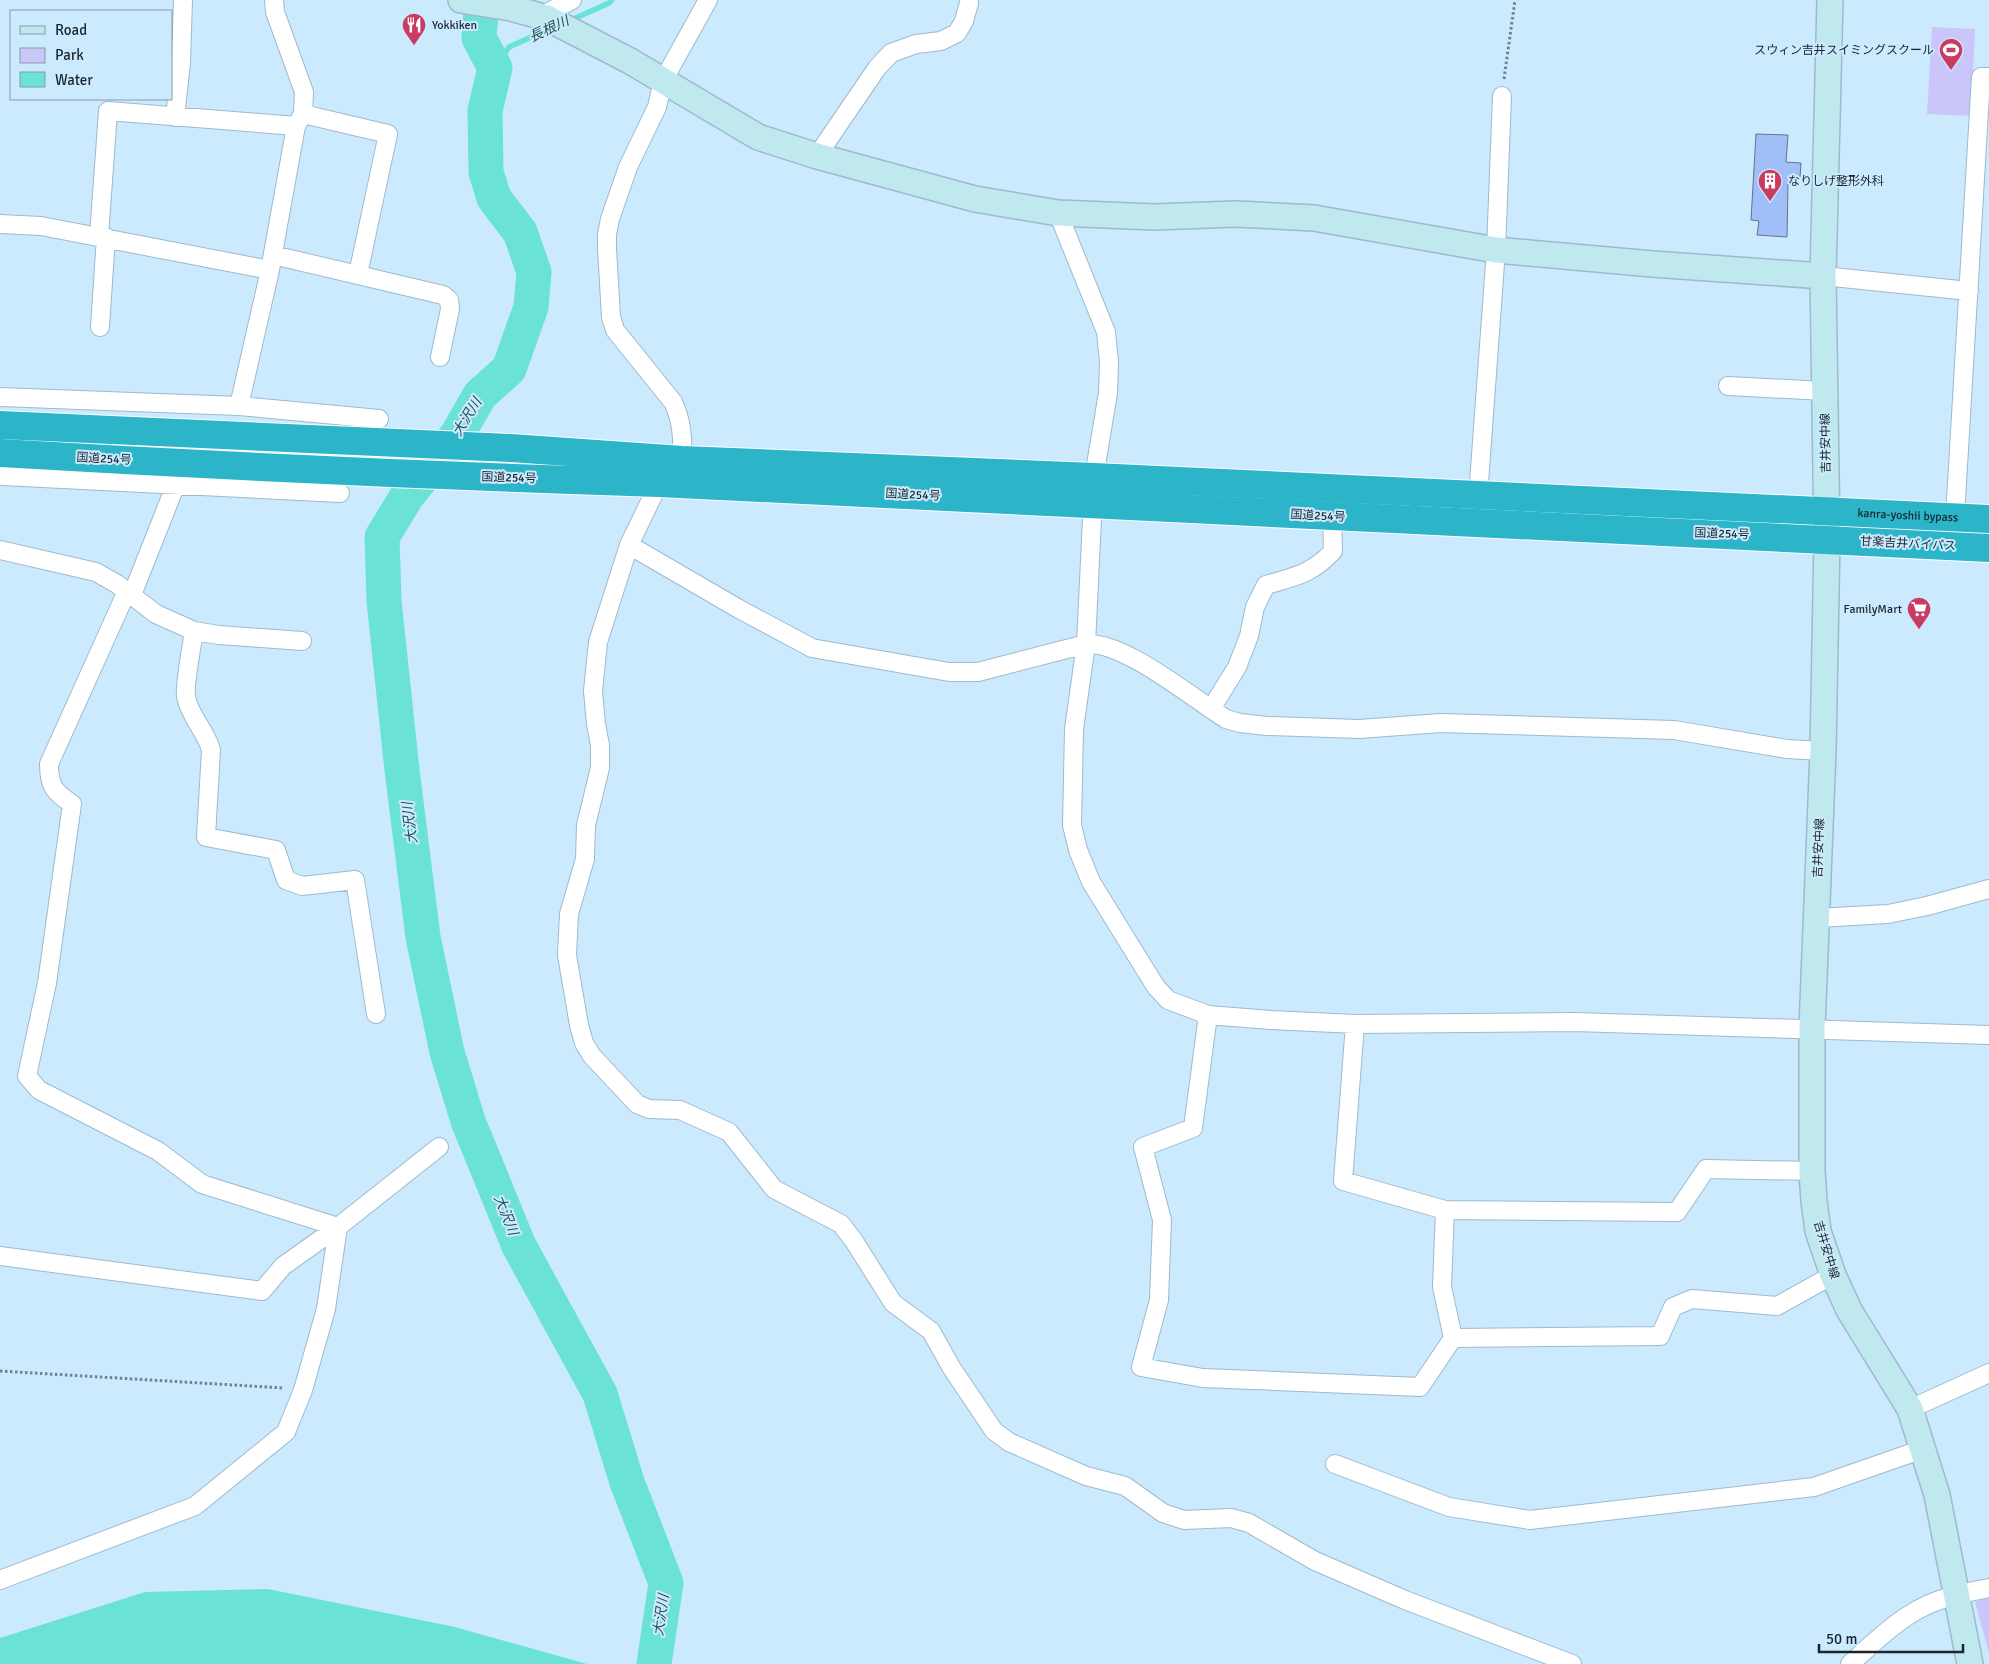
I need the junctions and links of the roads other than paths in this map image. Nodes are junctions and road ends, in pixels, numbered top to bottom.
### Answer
1 (183, 0) edge
2 (274, 0) edge
3 (462, 0) edge
4 (572, 0) edge
5 (708, 0) edge
6 (1830, 0) edge
7 (969, 2) dead end
8 (544, 17) junction
9 (1989, 77) edge
10 (663, 81) junction
11 (1502, 96) road end
12 (175, 117) junction
13 (300, 120) junction
14 (817, 156) junction
15 (1058, 213) junction
16 (0, 224) edge
17 (102, 236) junction
18 (1496, 250) junction
19 (271, 263) junction
20 (358, 274) junction
21 (1823, 276) junction
22 (1969, 291) junction
23 (100, 328) dead end
24 (440, 357) dead end
25 (1728, 386) dead end
26 (1825, 391) junction
27 (0, 397) edge
28 (173, 405) junction
29 (238, 406) junction
30 (0, 425) edge
31 (112, 431) junction
32 (379, 431) junction
33 (682, 460) junction
34 (2, 464) edge
35 (1094, 477) junction
36 (659, 482) junction
37 (176, 484) junction
38 (340, 493) dead end
39 (1478, 496) junction
40 (1092, 504) junction
41 (1826, 512) junction
42 (1332, 516) junction
43 (1956, 517) junction
44 (1989, 519) edge
45 (1827, 539) junction
46 (629, 545) junction
47 (1989, 548) edge
48 (0, 550) edge
49 (129, 594) junction
50 (194, 631) junction
51 (302, 641) dead end
52 (1086, 644) junction
53 (1211, 709) junction
54 (1823, 751) junction
55 (1989, 889) edge
56 (1816, 918) junction
57 (376, 1014) dead end
58 (1208, 1015) junction
59 (1355, 1024) junction
60 (1812, 1029) junction
61 (1989, 1035) edge
62 (439, 1147) dead end
63 (1812, 1171) junction
64 (1445, 1210) junction
65 (338, 1227) junction
66 (0, 1256) edge
67 (1833, 1276) junction
68 (1453, 1338) junction
69 (1989, 1373) edge
70 (1910, 1409) junction
71 (1924, 1449) junction
72 (1335, 1464) dead end
73 (0, 1580) edge
74 (1989, 1588) edge
75 (1957, 1594) junction
76 (1572, 1664) edge
77 (1850, 1664) edge
78 (1970, 1664) edge

1 - 12 street
2 - 13 street
3 - 8 main road
4 - 8 street
5 - 10 street
6 - 21 main road, 吉井安中線
7 - 14 street
8 - 10 main road
9 - 22 street
10 - 14 main road
10 - 33 street
11 - 18 street
12 - 13 street
12 - 17 street
13 - 19 street
13 - 20 street
14 - 15 main road
15 - 18 main road
15 - 35 street
16 - 17 street
17 - 19 street
17 - 23 street
18 - 21 main road
18 - 39 street
19 - 20 street
19 - 29 street
20 - 24 street
21 - 22 street
21 - 26 main road, 吉井安中線
22 - 43 street
25 - 26 street
26 - 41 main road, 吉井安中線
27 - 28 street
28 - 29 street
28 - 31 street
29 - 32 street
30 - 31 highway, 国道254号
31 - 32 highway, 国道254号
32 - 33 highway, 国道254号
33 - 35 highway, 国道254号
34 - 36 highway, 国道254号
34 - 37 street
35 - 39 highway, 国道254号
35 - 40 street
36 - 40 highway, 国道254号
36 - 46 street
37 - 38 street
37 - 49 street
39 - 41 highway, 国道254号
40 - 42 highway, 国道254号
40 - 52 street
41 - 43 highway, kanra-yoshii bypass
41 - 45 main road, 吉井安中線
42 - 45 highway, 国道254号
42 - 53 street
43 - 44 highway, kanra-yoshii bypass
45 - 47 highway, 甘楽吉井バイパス
45 - 54 main road, 吉井安中線
46 - 52 street
46 - 76 street
48 - 49 street
49 - 50 street
49 - 65 street
50 - 51 street
50 - 57 street
52 - 53 street
52 - 58 street
53 - 54 street
54 - 56 main road, 吉井安中線
55 - 56 street
56 - 60 main road, 吉井安中線
58 - 59 street
58 - 68 street
59 - 60 street
59 - 64 street
60 - 61 street
60 - 63 main road, 吉井安中線
62 - 65 street
63 - 64 street
63 - 67 main road, 吉井安中線
64 - 68 street
65 - 66 street
65 - 73 street
67 - 68 street
67 - 70 main road, 吉井安中線
69 - 70 street
70 - 71 main road, 吉井安中線
71 - 72 street
71 - 75 main road, 吉井安中線
74 - 75 street
75 - 77 street
75 - 78 main road, 吉井安中線

